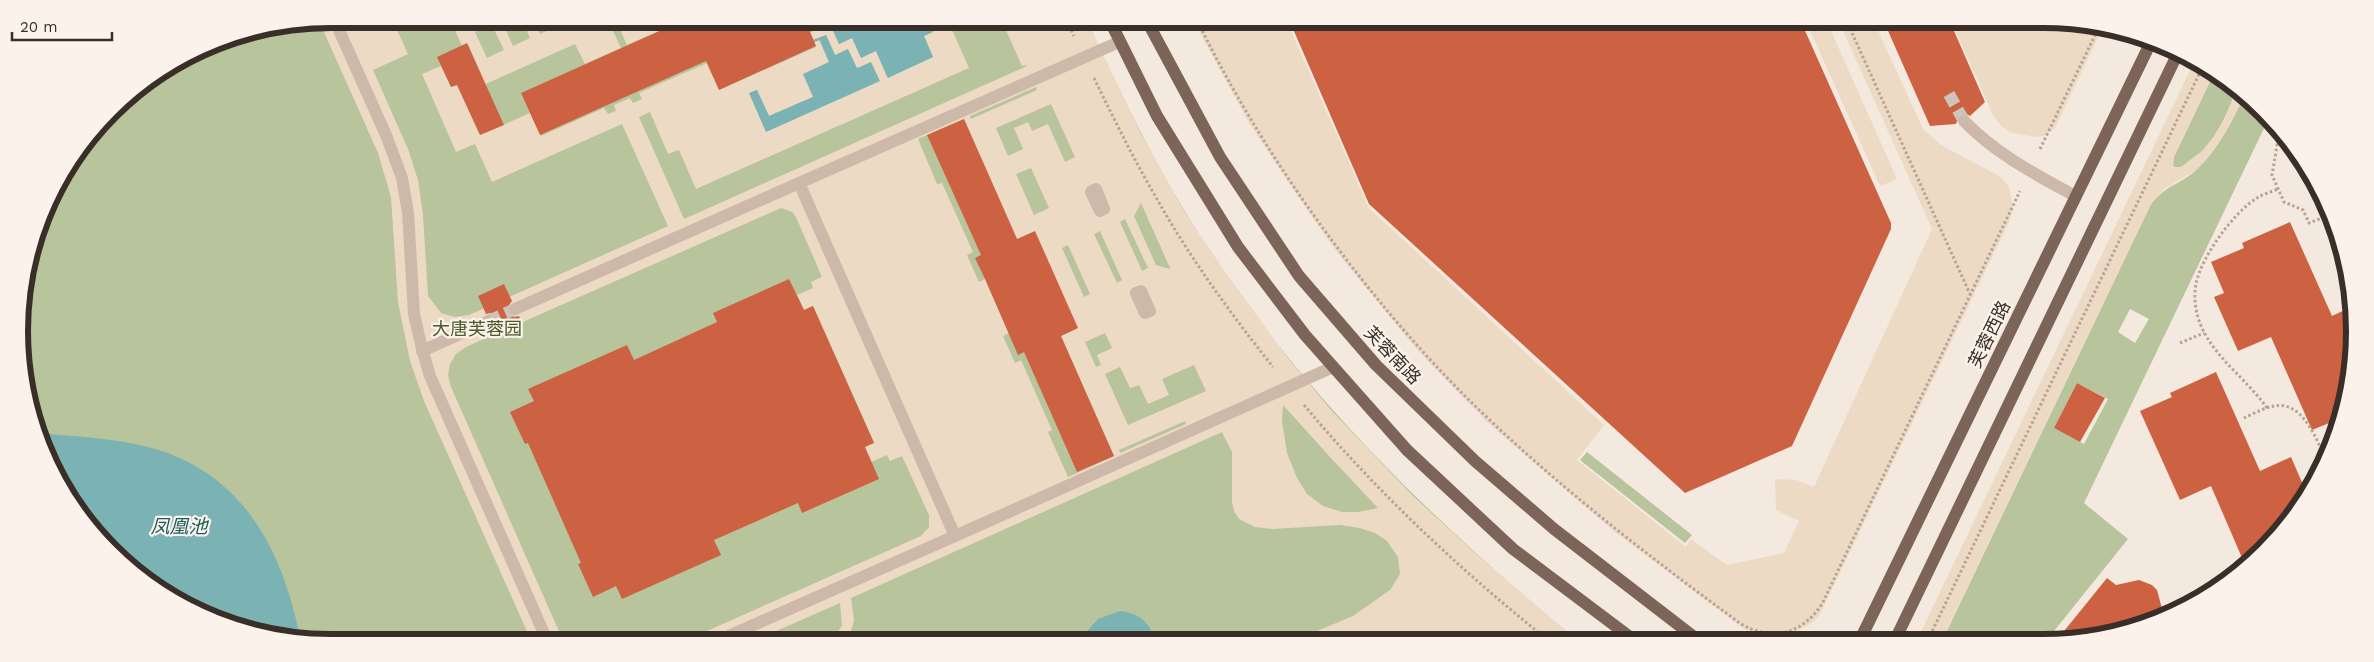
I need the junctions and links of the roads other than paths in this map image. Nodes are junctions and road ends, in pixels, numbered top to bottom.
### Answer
1 (338, 28) edge
2 (1113, 28) edge
3 (1150, 28) edge
4 (1119, 42) junction
5 (2149, 47) edge
6 (2175, 58) edge
7 (1964, 121) tunnel mouth
8 (799, 183) junction
9 (2075, 196) junction
10 (516, 309) tunnel mouth
11 (489, 321) tunnel mouth
12 (422, 351) junction
13 (1333, 367) junction
14 (955, 536) junction
15 (544, 634) edge
16 (733, 634) edge
17 (1626, 634) edge
18 (1690, 634) edge
19 (1863, 634) edge
20 (1899, 634) edge

1 - 12 lane
2 - 4 main road
3 - 18 main road, 芙蓉南路
4 - 8 lane
4 - 13 main road
5 - 9 main road, 芙蓉西路
6 - 20 main road
7 - 9 lane
8 - 10 lane
8 - 14 lane
9 - 19 main road, 芙蓉西路
11 - 12 lane
12 - 15 lane
13 - 14 lane
13 - 17 main road
14 - 16 lane

